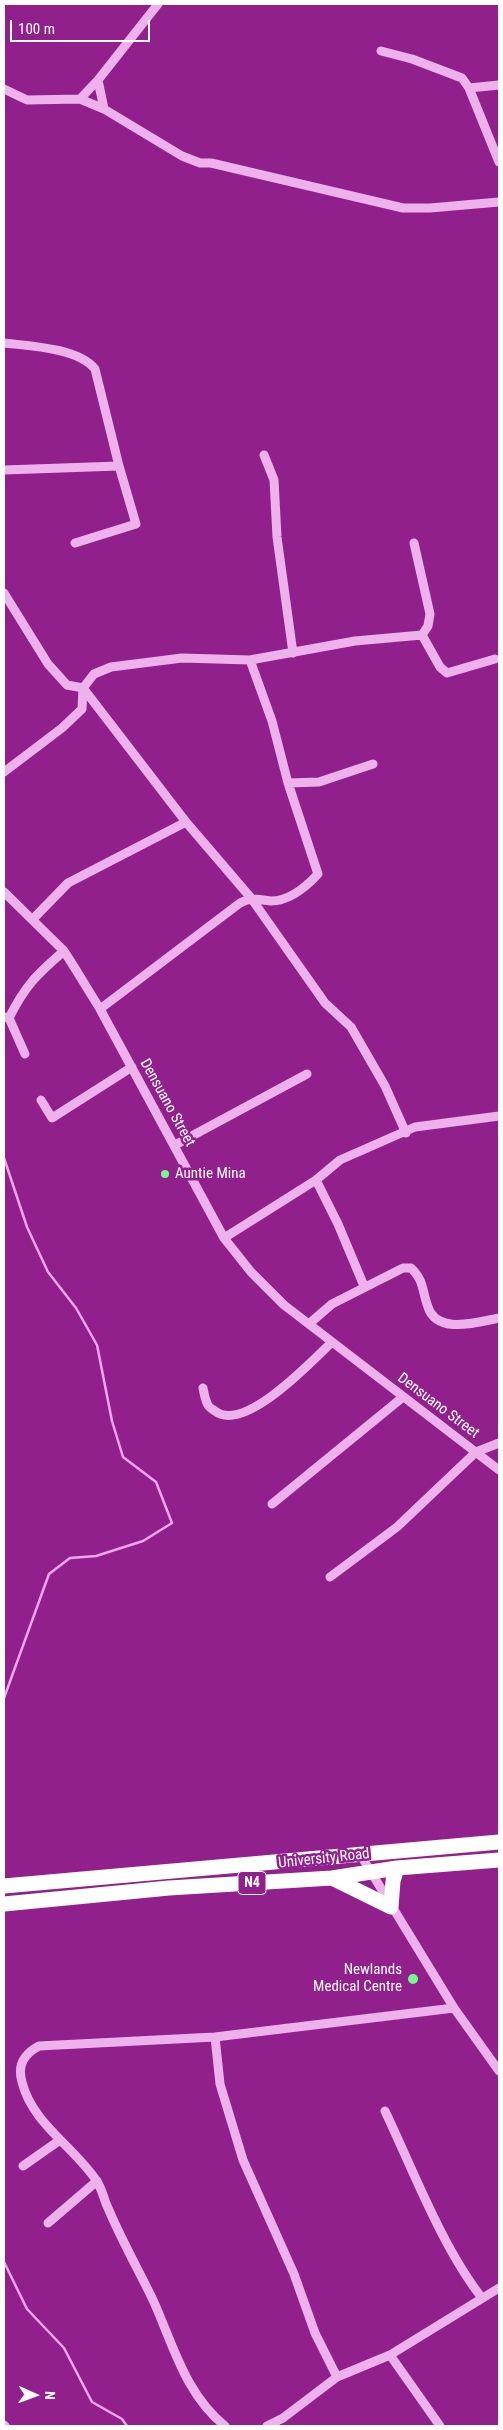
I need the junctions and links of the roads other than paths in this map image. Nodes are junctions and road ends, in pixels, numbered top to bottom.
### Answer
1 (158, 4) edge
2 (381, 51) dead end
3 (98, 80) junction
4 (499, 85) edge
5 (469, 88) junction
6 (4, 89) edge
7 (80, 99) junction
8 (104, 109) junction
9 (499, 162) edge
10 (499, 202) edge
11 (4, 342) edge
12 (264, 455) dead end
13 (119, 466) junction
14 (4, 470) edge
15 (75, 543) dead end
16 (414, 543) dead end
17 (4, 593) edge
18 (422, 635) junction
19 (293, 653) junction
20 (495, 659) dead end
21 (250, 660) junction
22 (83, 688) junction
23 (373, 764) dead end
24 (4, 772) edge
25 (288, 783) junction
26 (186, 822) junction
27 (4, 892) edge
28 (251, 898) junction
29 (33, 919) junction
30 (64, 951) junction
31 (100, 1009) junction
32 (6, 1017) edge
33 (25, 1054) dead end
34 (132, 1067) junction
35 (307, 1074) dead end
36 (41, 1100) dead end
37 (499, 1116) edge
38 (406, 1133) junction
39 (175, 1145) junction
40 (316, 1180) junction
41 (224, 1238) junction
42 (364, 1286) junction
43 (499, 1318) edge
44 (310, 1323) junction
45 (332, 1342) junction
46 (203, 1388) dead end
47 (402, 1397) junction
48 (499, 1443) edge
49 (476, 1452) junction
50 (499, 1470) edge
51 (272, 1504) dead end
52 (330, 1577) dead end
53 (499, 1842) edge
54 (360, 1854) junction
55 (499, 1860) edge
56 (397, 1868) junction
57 (372, 1872) junction
58 (332, 1878) junction
59 (4, 1886) edge
60 (4, 1904) edge
61 (391, 1907) junction
62 (454, 2008) junction
63 (215, 2037) junction
64 (499, 2071) edge
65 (385, 2110) dead end
66 (60, 2140) junction
67 (23, 2166) dead end
68 (97, 2181) junction
69 (48, 2224) dead end
70 (498, 2291) edge
71 (482, 2298) junction
72 (390, 2355) junction
73 (337, 2377) junction
74 (283, 2418) junction
75 (225, 2426) edge
76 (267, 2426) edge
77 (288, 2426) edge
78 (440, 2426) edge

1 - 3 street
2 - 5 street
3 - 7 street
3 - 8 street
4 - 5 street
5 - 9 street
6 - 7 street
7 - 8 street
8 - 10 street
11 - 13 street
12 - 19 street
13 - 14 street
13 - 15 street
16 - 18 street
17 - 22 street
18 - 19 street
18 - 20 street
19 - 21 street
21 - 22 street
21 - 25 street
22 - 24 street
22 - 26 street
23 - 25 street
25 - 28 street
26 - 28 street
26 - 29 street
27 - 29 street, Densuano Street
28 - 31 street
28 - 38 street
29 - 30 street, Densuano Street
30 - 31 street, Densuano Street
30 - 32 street
31 - 34 street, Densuano Street
32 - 33 street
34 - 36 street
34 - 39 street, Densuano Street
35 - 39 street
37 - 38 street
38 - 40 street
39 - 41 street, Densuano Street
40 - 41 street
40 - 42 street
41 - 44 street, Densuano Street
42 - 43 street
42 - 44 street
44 - 45 street, Densuano Street
45 - 46 street
45 - 47 street, Densuano Street
47 - 49 street, Densuano Street
47 - 51 street
48 - 49 street
49 - 50 street, Densuano Street
49 - 52 street
53 - 54 highway, University Road / N4
54 - 57 street
54 - 59 highway, University Road / N4
55 - 56 highway, University Road / N4
56 - 57 highway, University Road / N4
56 - 61 highway
57 - 58 highway, University Road / N4
57 - 61 street
58 - 60 highway, University Road / N4
58 - 61 highway
61 - 62 street
62 - 63 street
62 - 64 street
63 - 66 street
63 - 73 street
65 - 71 street
66 - 67 street
66 - 68 street
68 - 69 street
68 - 75 street
70 - 71 street
71 - 72 street
72 - 73 street
72 - 78 street
73 - 74 street
74 - 76 street
74 - 77 street

